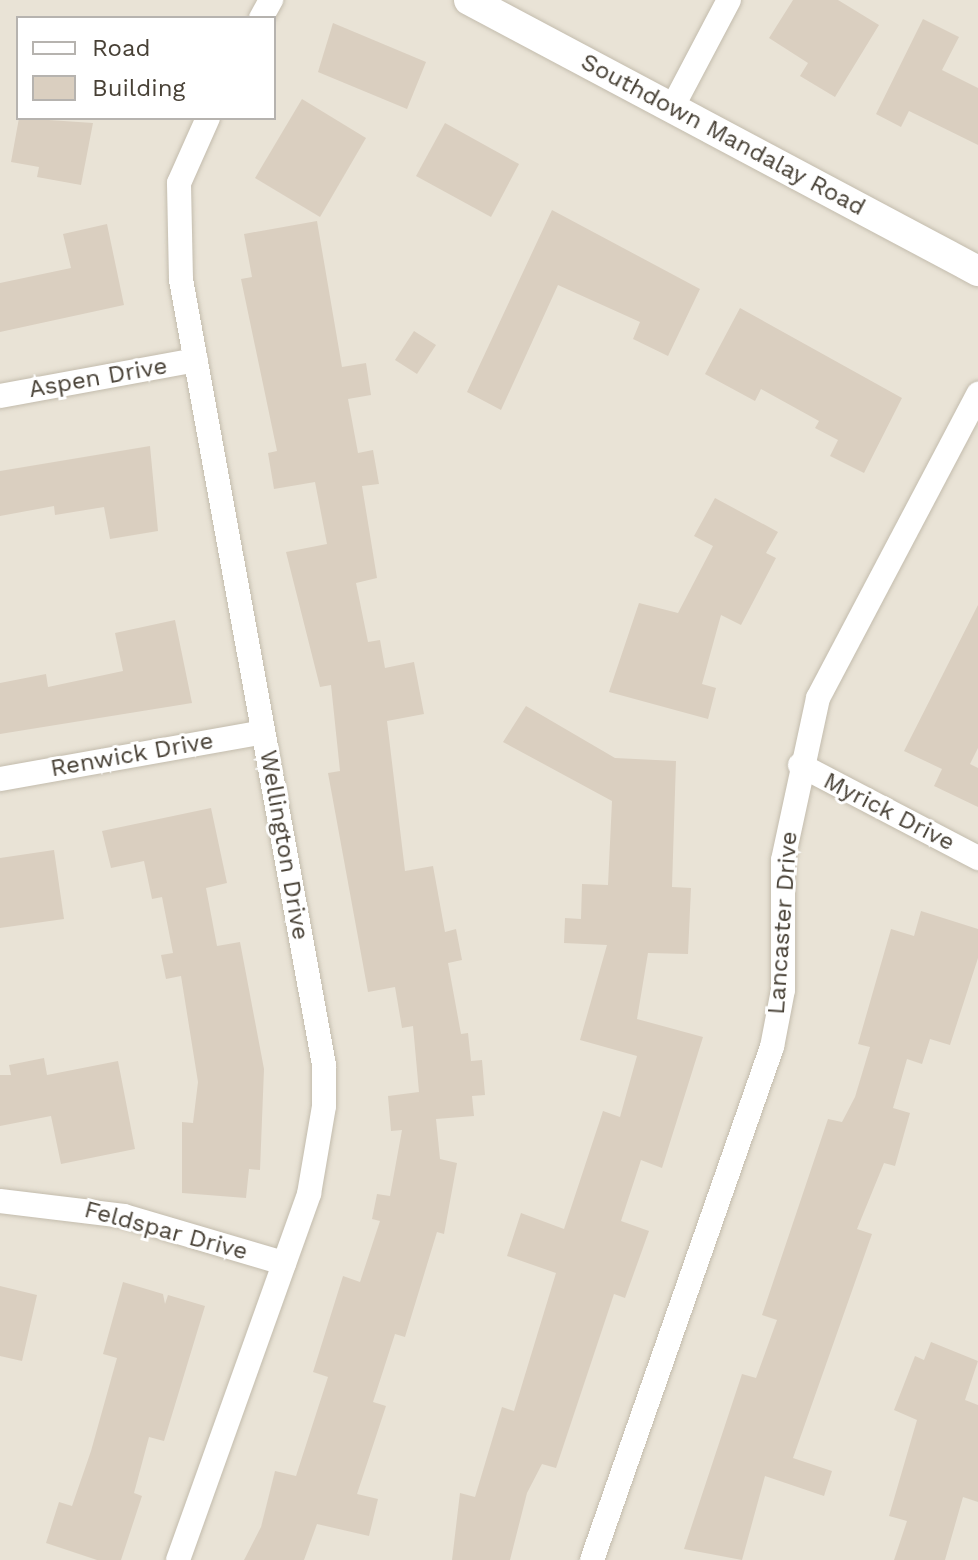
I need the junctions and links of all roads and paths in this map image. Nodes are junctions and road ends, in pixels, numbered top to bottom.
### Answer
1 (469, 0) edge
2 (729, 0) edge
3 (672, 108) junction
4 (207, 120) edge
5 (978, 271) edge
6 (196, 360) junction
7 (978, 394) edge
8 (0, 396) edge
9 (263, 732) junction
10 (800, 765) junction
11 (0, 779) edge
12 (978, 858) edge
13 (0, 1201) edge
14 (284, 1263) junction
15 (178, 1560) edge
16 (592, 1560) edge

1 - 3 street, Southdown Mandalay Road
2 - 3 street
3 - 5 street, Southdown Mandalay Road
4 - 6 street, Wellington Drive
6 - 8 street, Aspen Drive
6 - 9 street, Wellington Drive
7 - 10 street, Lancaster Drive
9 - 11 street, Renwick Drive
9 - 14 street, Wellington Drive
10 - 12 street, Myrick Drive
10 - 16 street, Lancaster Drive
13 - 14 street, Feldspar Drive
14 - 15 street, Wellington Drive

